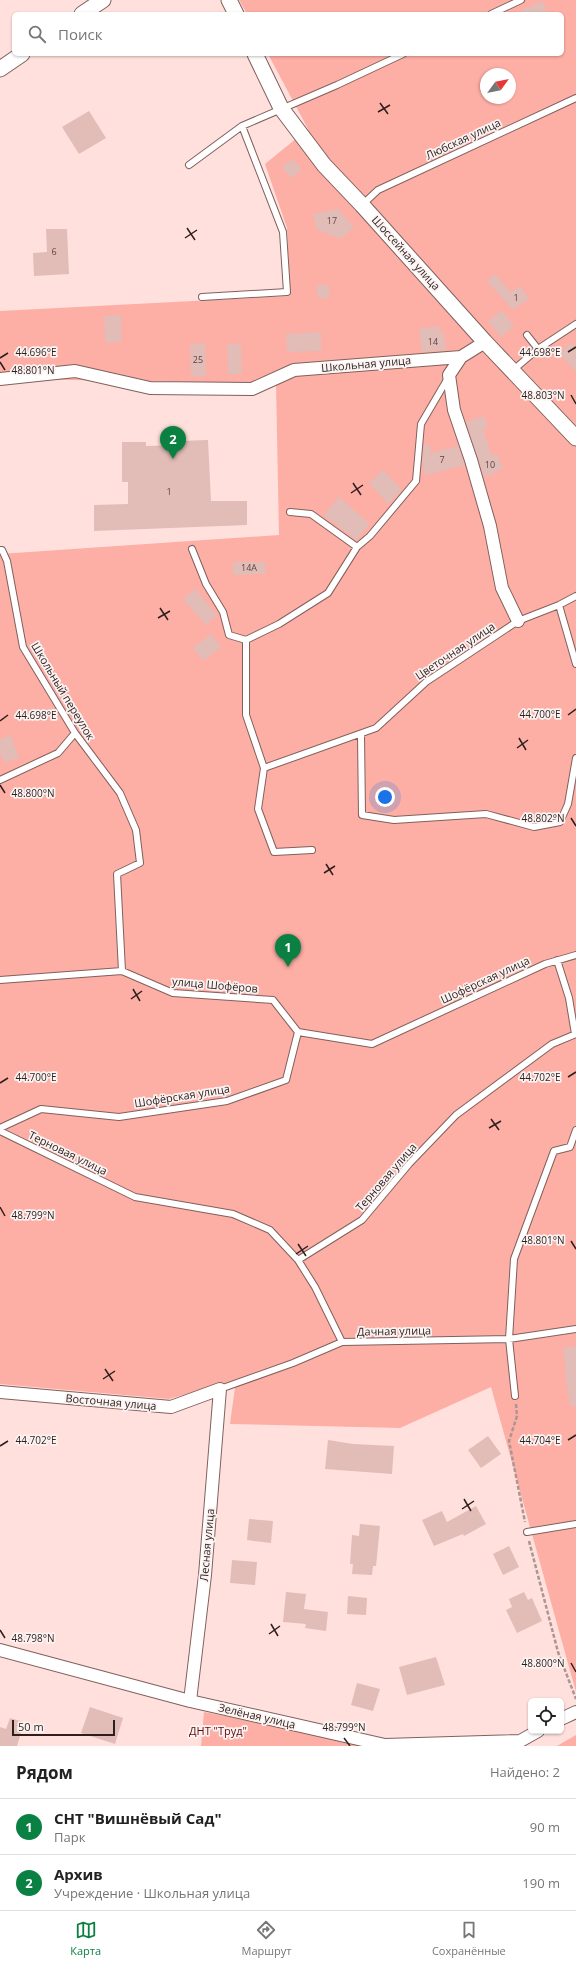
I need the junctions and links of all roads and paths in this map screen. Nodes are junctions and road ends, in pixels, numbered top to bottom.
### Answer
1 (103, 0) edge
2 (229, 0) edge
3 (521, 0) edge
4 (85, 12) edge
5 (235, 12) edge
6 (495, 12) edge
7 (19, 56) edge
8 (256, 56) edge
9 (399, 56) edge
10 (0, 69) edge
11 (576, 98) edge
12 (281, 108) junction
13 (242, 126) junction
14 (189, 165) dead end
15 (362, 204) junction
16 (202, 297) dead end
17 (576, 324) edge
18 (527, 335) dead end
19 (484, 342) junction
20 (538, 348) junction
21 (461, 357) junction
22 (512, 370) junction
23 (450, 375) junction
24 (0, 379) edge
25 (576, 438) edge
26 (290, 512) dead end
27 (357, 547) junction
28 (192, 549) dead end
29 (0, 550) edge
30 (576, 596) edge
31 (560, 605) junction
32 (518, 621) junction
33 (246, 640) junction
34 (576, 664) edge
35 (75, 733) junction
36 (360, 735) junction
37 (576, 758) edge
38 (264, 768) junction
39 (0, 780) edge
40 (312, 850) dead end
41 (576, 955) edge
42 (557, 960) junction
43 (122, 971) junction
44 (0, 980) edge
45 (298, 1032) junction
46 (576, 1034) edge
47 (0, 1130) edge
48 (576, 1130) edge
49 (298, 1260) junction
50 (576, 1329) edge
51 (509, 1339) junction
52 (342, 1342) junction
53 (220, 1389) junction
54 (0, 1392) edge
55 (515, 1396) joint
56 (576, 1524) edge
57 (527, 1532) junction
58 (0, 1650) edge
59 (576, 1700) edge
60 (190, 1701) junction
61 (576, 1712) edge
62 (564, 1718) edge
63 (532, 1734) edge
64 (515, 1743) edge

1 - 4 street
2 - 5 street
3 - 6 lane
7 - 10 street
8 - 12 street, Шоссейная улица
9 - 12 lane
11 - 15 lane, Любская улица
12 - 13 lane
12 - 15 street, Шоссейная улица
13 - 14 lane
13 - 16 lane
15 - 19 street, Шоссейная улица
17 - 20 lane
18 - 20 lane
19 - 21 street
19 - 22 street, Шоссейная улица
20 - 22 lane
21 - 23 street
21 - 24 street, Школьная улица
22 - 25 street, Шоссейная улица
23 - 27 lane
23 - 32 street
26 - 27 lane
27 - 33 lane
28 - 33 lane
29 - 35 lane, Школьный переулок
30 - 31 lane, Цветочная улица
31 - 32 lane, Цветочная улица
31 - 34 lane
32 - 36 lane, Цветочная улица
33 - 38 lane
35 - 39 lane
35 - 43 lane, Школьный переулок
36 - 37 lane
36 - 38 lane, Цветочная улица
38 - 40 lane
41 - 42 lane, Шофёрская улица
42 - 45 lane, Шофёрская улица
42 - 46 lane
43 - 44 lane, улица Шофёров
43 - 45 lane, улица Шофёров
45 - 47 lane, Шофёрская улица
46 - 49 lane, Терновая улица
47 - 49 lane, Терновая улица
48 - 51 lane
49 - 52 lane
50 - 51 lane, Дачная улица
51 - 52 lane, Дачная улица
51 - 55 lane
52 - 53 lane, Дачная улица
53 - 54 street, Восточная улица
53 - 60 street, Лесная улица
55 - 57 path
56 - 57 lane
57 - 59 path
58 - 60 street, Зелёная улица
60 - 64 street, Зелёная улица
61 - 62 street
63 - 64 street

